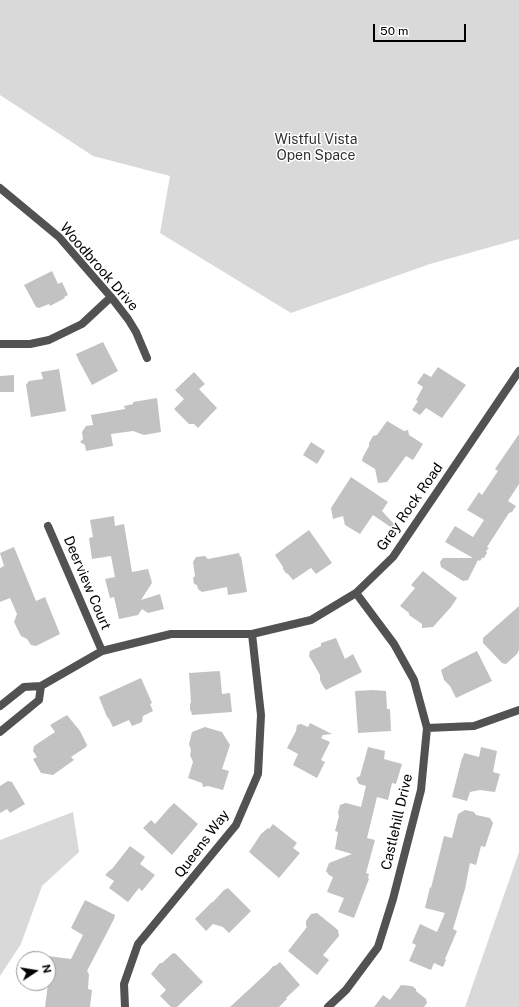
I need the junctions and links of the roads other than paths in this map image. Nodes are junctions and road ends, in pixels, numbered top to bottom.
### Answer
1 (0, 188) edge
2 (111, 297) junction
3 (0, 344) edge
4 (147, 358) dead end
5 (519, 371) edge
6 (48, 526) dead end
7 (356, 593) junction
8 (252, 634) junction
9 (102, 651) junction
10 (41, 686) junction
11 (0, 706) edge
12 (519, 710) edge
13 (427, 728) junction
14 (0, 732) edge
15 (125, 1007) edge
16 (328, 1007) edge

1 - 2 street, Woodbrook Drive
2 - 3 street
2 - 4 street, Woodbrook Drive
5 - 7 street, Grey Rock Road
6 - 9 street, Deerview Court
7 - 8 street, Grey Rock Road
7 - 13 street, Castlehill Drive
8 - 9 street, Grey Rock Road
8 - 15 street, Queens Way
9 - 10 street, Grey Rock Road
10 - 11 street, Grey Rock Road
10 - 14 street
12 - 13 street
13 - 16 street, Castlehill Drive

